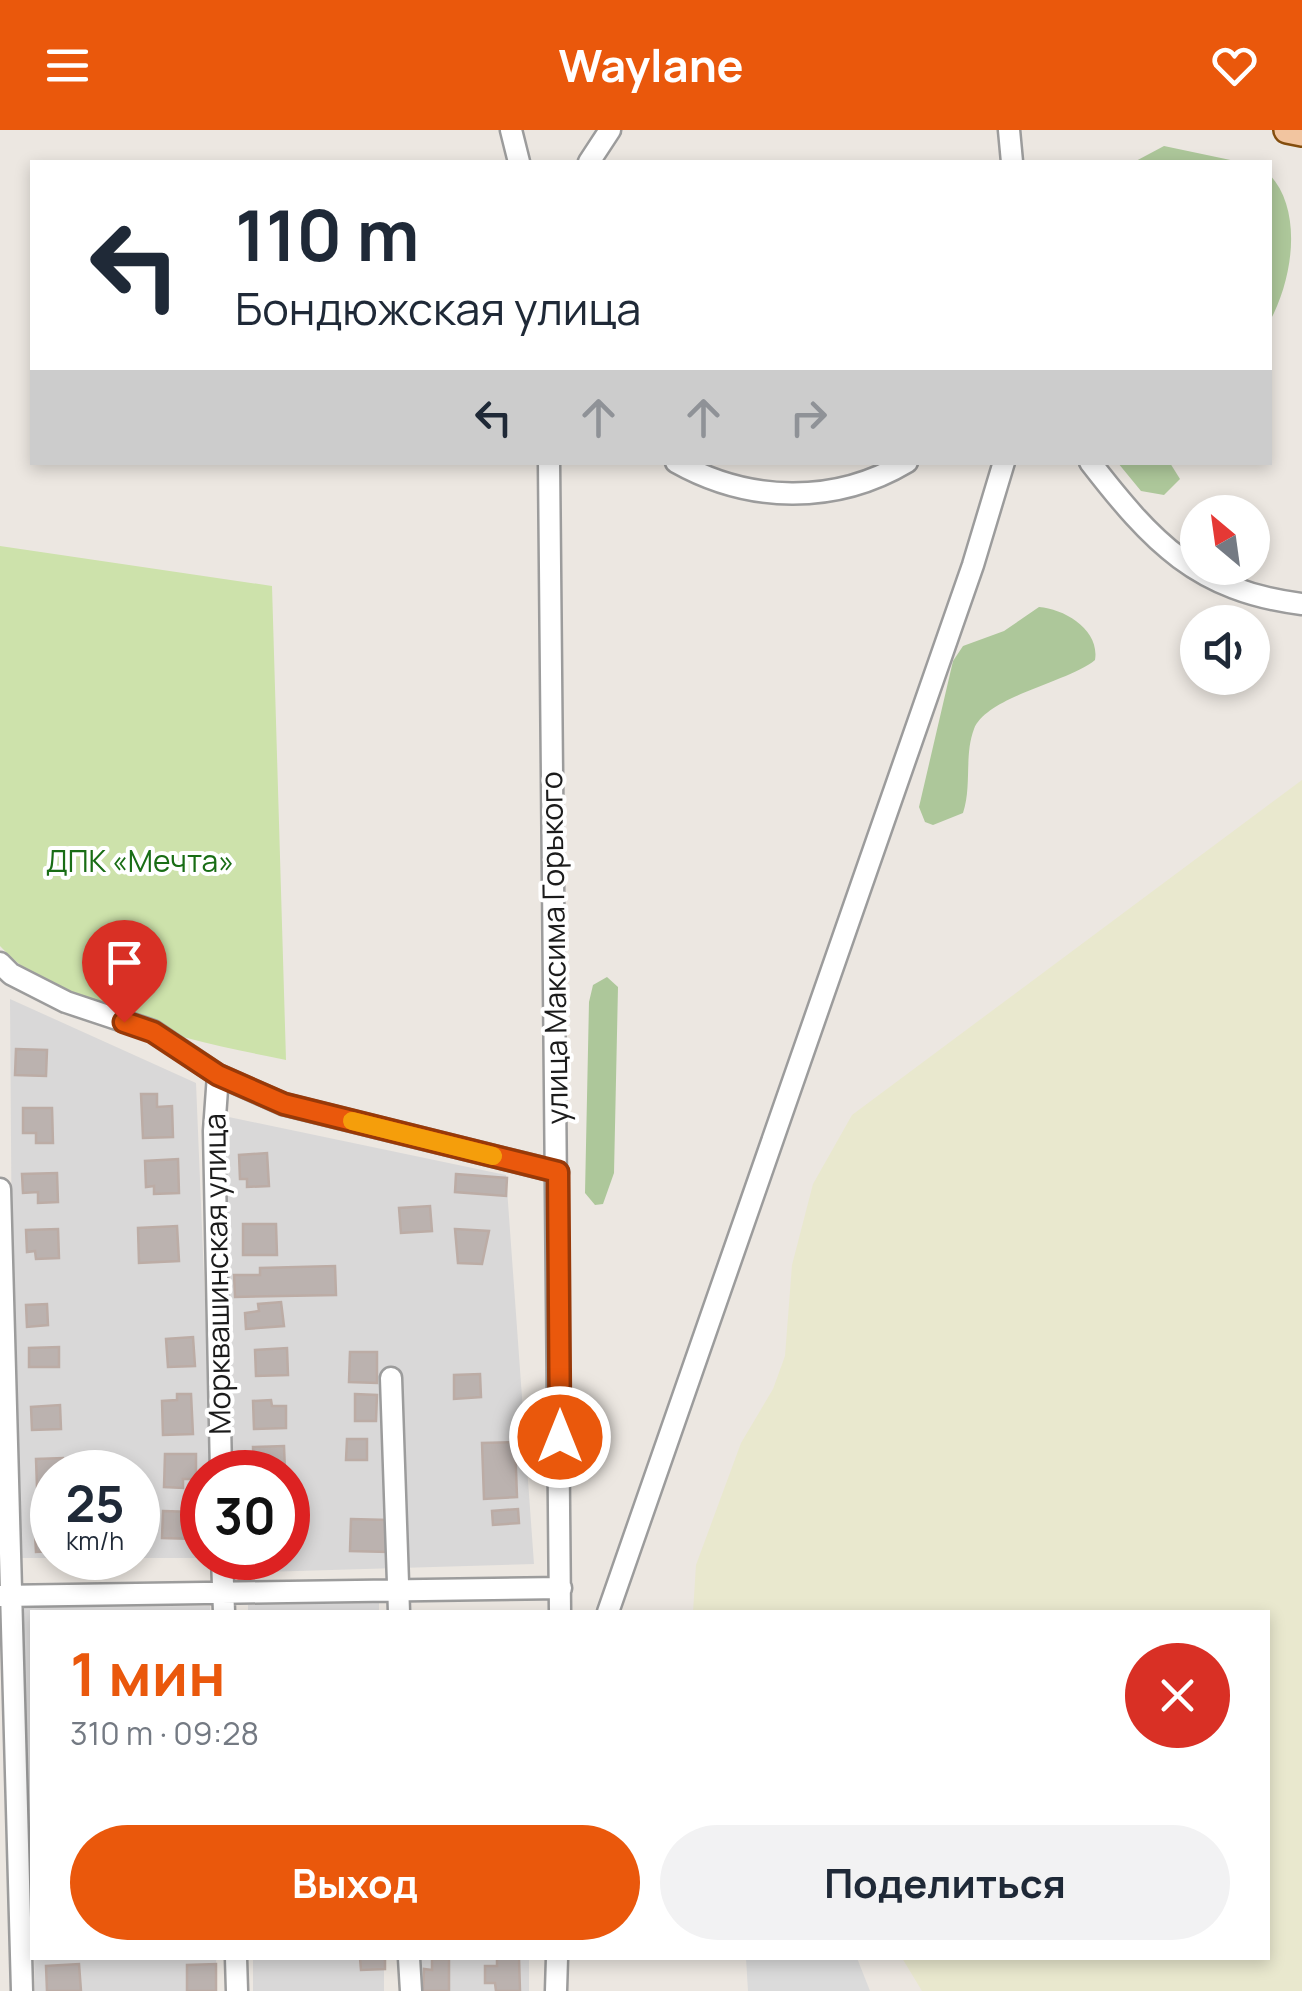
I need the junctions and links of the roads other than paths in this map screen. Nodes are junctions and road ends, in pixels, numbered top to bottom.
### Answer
1 (512, 130) edge
2 (610, 130) edge
3 (1009, 130) edge
4 (1288, 130) edge
5 (1302, 133) edge
6 (519, 160) edge
7 (591, 160) edge
8 (1012, 160) edge
9 (549, 465) edge
10 (682, 465) edge
11 (901, 465) edge
12 (1003, 465) edge
13 (1092, 465) edge
14 (1302, 604) edge
15 (0, 962) edge
16 (218, 1075) junction
17 (558, 1172) junction
18 (0, 1188) edge
19 (391, 1378) dead end
20 (221, 1450) edge
21 (223, 1580) edge
22 (561, 1588) junction
23 (223, 1591) junction
24 (6, 1596) edge
25 (400, 1602) edge
26 (224, 1610) edge
27 (560, 1610) edge
28 (609, 1610) edge
29 (236, 1960) edge
30 (409, 1960) edge
31 (556, 1960) edge
32 (22, 1991) edge
33 (237, 1991) edge
34 (411, 1991) edge
35 (556, 1991) edge

1 - 6 street
2 - 7 street
3 - 8 street
4 - 5 main road
9 - 17 street, улица Максима Горького
10 - 11 street
12 - 28 street
13 - 14 street
15 - 16 street
16 - 17 street
16 - 20 street, Морквашинская улица
17 - 22 street, улица Максима Горького
18 - 24 street
19 - 25 street
21 - 23 street
22 - 25 street
22 - 27 street, улица Максима Горького
23 - 24 street
23 - 25 street
23 - 26 street
24 - 32 street
29 - 33 street
30 - 34 street
31 - 35 street

